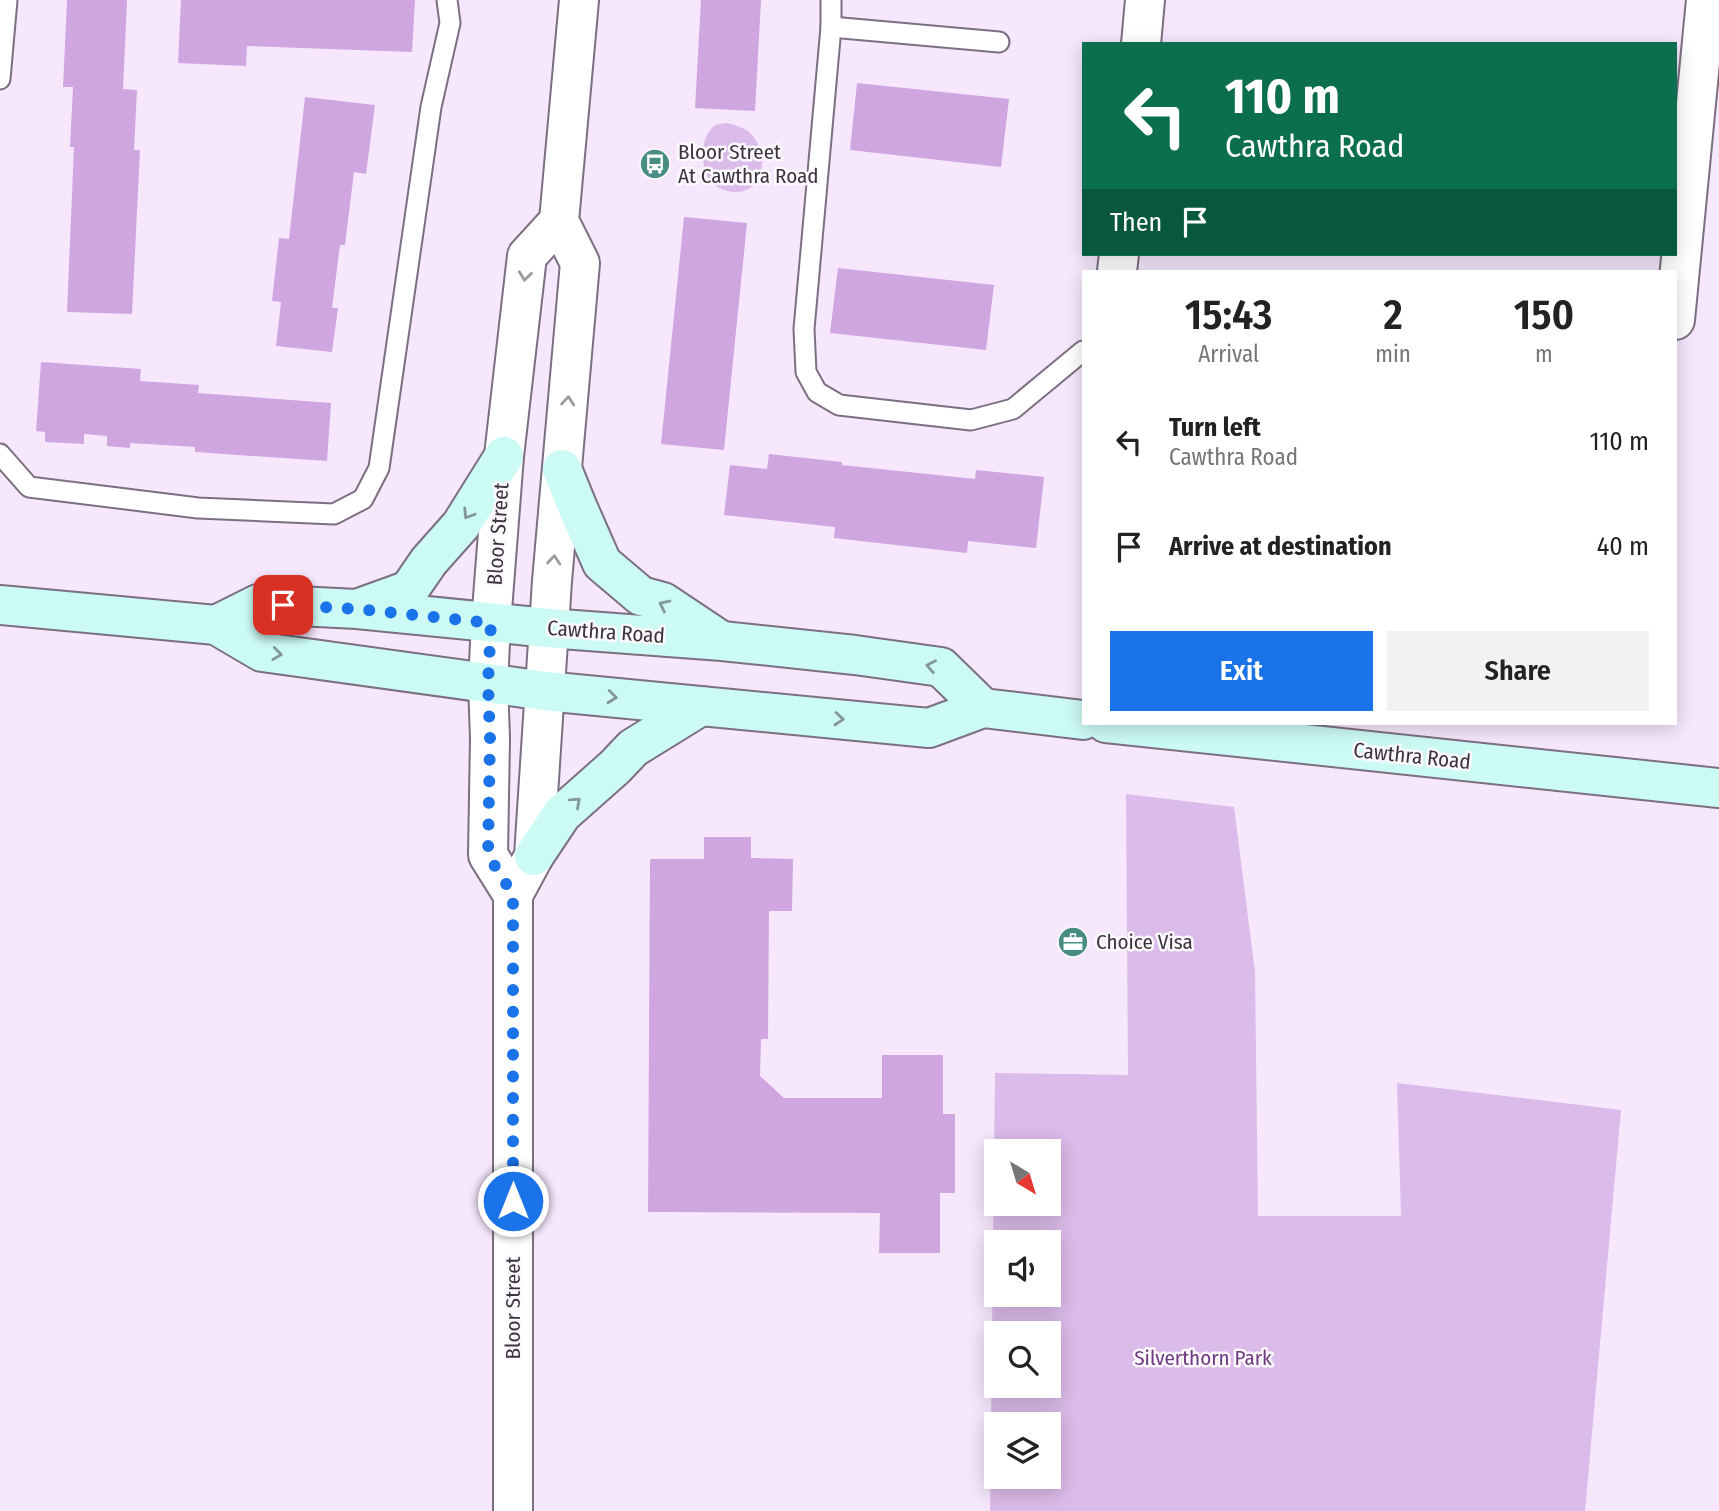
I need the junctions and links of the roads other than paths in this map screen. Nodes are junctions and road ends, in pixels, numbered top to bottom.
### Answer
1 (7, 0) edge
2 (447, 0) edge
3 (579, 0) edge
4 (831, 0) edge
5 (1145, 0) edge
6 (1706, 0) edge
7 (831, 27) junction
8 (999, 42) dead end
9 (1141, 42) edge
10 (0, 79) edge
11 (559, 221) junction
12 (1677, 299) edge
13 (1082, 352) edge
14 (0, 453) edge
15 (504, 456) junction
16 (562, 469) junction
17 (0, 605) edge
18 (357, 609) junction
19 (491, 623) junction
20 (216, 625) junction
21 (548, 628) junction
22 (722, 640) junction
23 (488, 683) junction
24 (544, 691) junction
25 (701, 706) junction
26 (983, 708) junction
27 (1082, 720) edge
28 (1125, 725) edge
29 (1719, 788) edge
30 (534, 856) junction
31 (513, 895) junction
32 (513, 1511) edge

1 - 10 lane
2 - 14 lane
3 - 11 street
4 - 7 lane
5 - 9 street
6 - 12 street
7 - 8 lane
7 - 13 lane
11 -> 15 street, Bloor Street
16 -> 11 street, Bloor Street
15 -> 18 main road
15 - 19 street, Bloor Street
21 -> 16 street, Bloor Street
22 -> 16 main road
17 - 20 main road
18 - 19 main road, Cawthra Road
18 - 20 main road, Cawthra Road
19 - 21 main road, Cawthra Road
19 - 23 street, Bloor Street
20 -> 23 main road
21 - 22 main road, Cawthra Road
21 - 24 street, Bloor Street
26 -> 22 main road, Cawthra Road
23 - 24 main road
23 - 31 street, Bloor Street
24 -> 25 main road
24 - 30 street, Bloor Street
25 -> 26 main road
30 -> 25 main road
26 - 27 main road
28 - 29 main road, Cawthra Road
30 - 31 street, Bloor Street
31 - 32 street, Bloor Street

